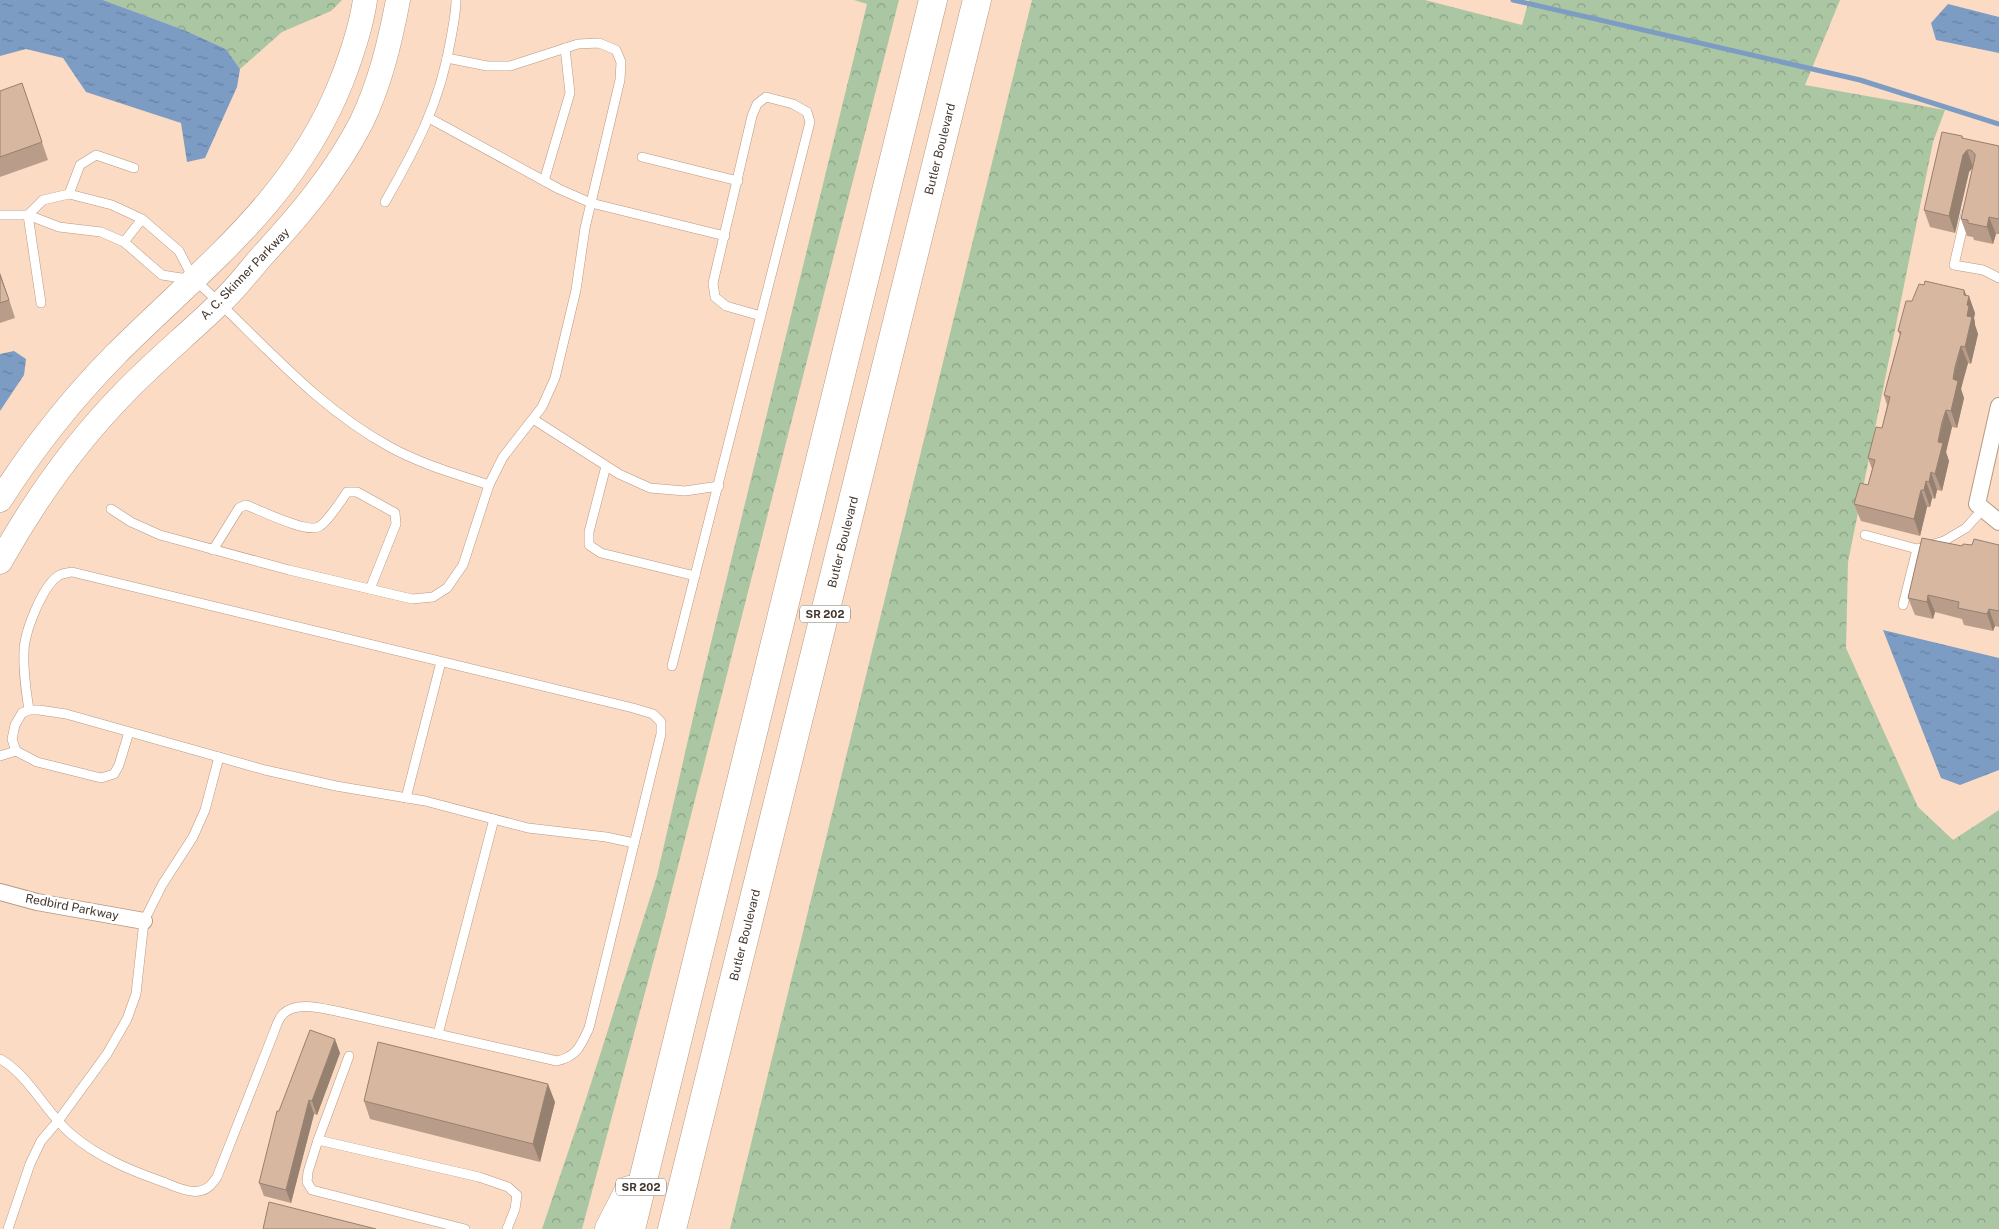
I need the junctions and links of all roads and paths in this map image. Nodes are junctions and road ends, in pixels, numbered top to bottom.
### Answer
1 (365, 0) edge
2 (398, 0) edge
3 (456, 0) edge
4 (933, 0) edge
5 (977, 0) edge
6 (565, 48) junction
7 (448, 58) junction
8 (429, 118) junction
9 (642, 157) dead end
10 (134, 168) dead end
11 (544, 181) junction
12 (738, 181) junction
13 (69, 194) junction
14 (1969, 200) edge
15 (385, 202) dead end
16 (591, 203) junction
17 (0, 215) edge
18 (28, 215) junction
19 (142, 219) junction
20 (725, 236) junction
21 (124, 242) junction
22 (1999, 278) edge
23 (194, 280) junction
24 (41, 303) dead end
25 (220, 304) junction
26 (761, 316) junction
27 (1999, 406) edge
28 (532, 419) junction
29 (606, 466) junction
30 (489, 485) junction
31 (719, 486) junction
32 (0, 500) edge
33 (1983, 509) junction
34 (111, 510) dead end
35 (1999, 522) edge
36 (1865, 535) dead end
37 (1917, 549) junction
38 (213, 550) junction
39 (0, 562) edge
40 (695, 576) junction
41 (370, 589) junction
42 (1903, 605) dead end
43 (441, 662) junction
44 (672, 666) dead end
45 (29, 710) junction
46 (129, 732) junction
47 (16, 751) junction
48 (0, 756) edge
49 (219, 757) junction
50 (406, 798) junction
51 (494, 819) junction
52 (634, 843) junction
53 (0, 892) edge
54 (144, 921) junction
55 (438, 1034) junction
56 (349, 1056) dead end
57 (0, 1059) edge
58 (58, 1121) junction
59 (318, 1140) junction
60 (652, 1144) junction
61 (8, 1229) edge
62 (465, 1229) edge
63 (507, 1229) edge
64 (610, 1229) edge
65 (631, 1229) edge
66 (672, 1229) edge

1 - 23 main road
2 - 25 main road, A. C. Skinner Parkway
3 - 7 lane
4 - 60 highway, SR 202
5 - 66 highway, Butler Boulevard / SR 202
6 - 7 lane
6 - 11 lane
6 - 16 lane
7 - 8 lane
8 - 11 lane
8 - 15 lane
9 - 12 lane
10 - 13 lane
11 - 16 lane
12 - 20 lane
12 - 26 lane
13 - 18 lane
13 - 19 lane
14 - 22 lane
16 - 20 lane
16 - 28 lane
17 - 18 lane
18 - 21 lane
18 - 24 lane
19 - 21 lane
19 - 23 lane
20 - 26 lane
21 - 23 lane
23 - 25 lane
23 - 32 main road
25 - 30 lane
25 - 39 main road, A. C. Skinner Parkway
26 - 31 lane
27 - 33 street
28 - 29 lane
28 - 30 lane
29 - 31 lane
29 - 40 lane
30 - 41 lane
31 - 40 lane
33 - 35 street
33 - 37 lane
34 - 38 lane
36 - 37 lane
37 - 42 lane
38 - 41 lane
38 - 41 lane
40 - 44 lane
43 - 45 lane
43 - 50 lane
43 - 52 lane
45 - 46 lane
45 - 47 lane
46 - 47 lane
46 - 49 lane
47 - 48 lane
49 - 50 lane
49 - 54 lane
50 - 51 lane
51 - 52 lane
51 - 55 lane
52 - 55 lane
53 - 54 street, Redbird Parkway
54 - 58 lane
55 - 58 lane
56 - 59 lane
57 - 58 lane
58 - 61 lane
59 - 62 lane
59 - 63 lane
60 - 64 highway
60 - 65 highway, SR 202

